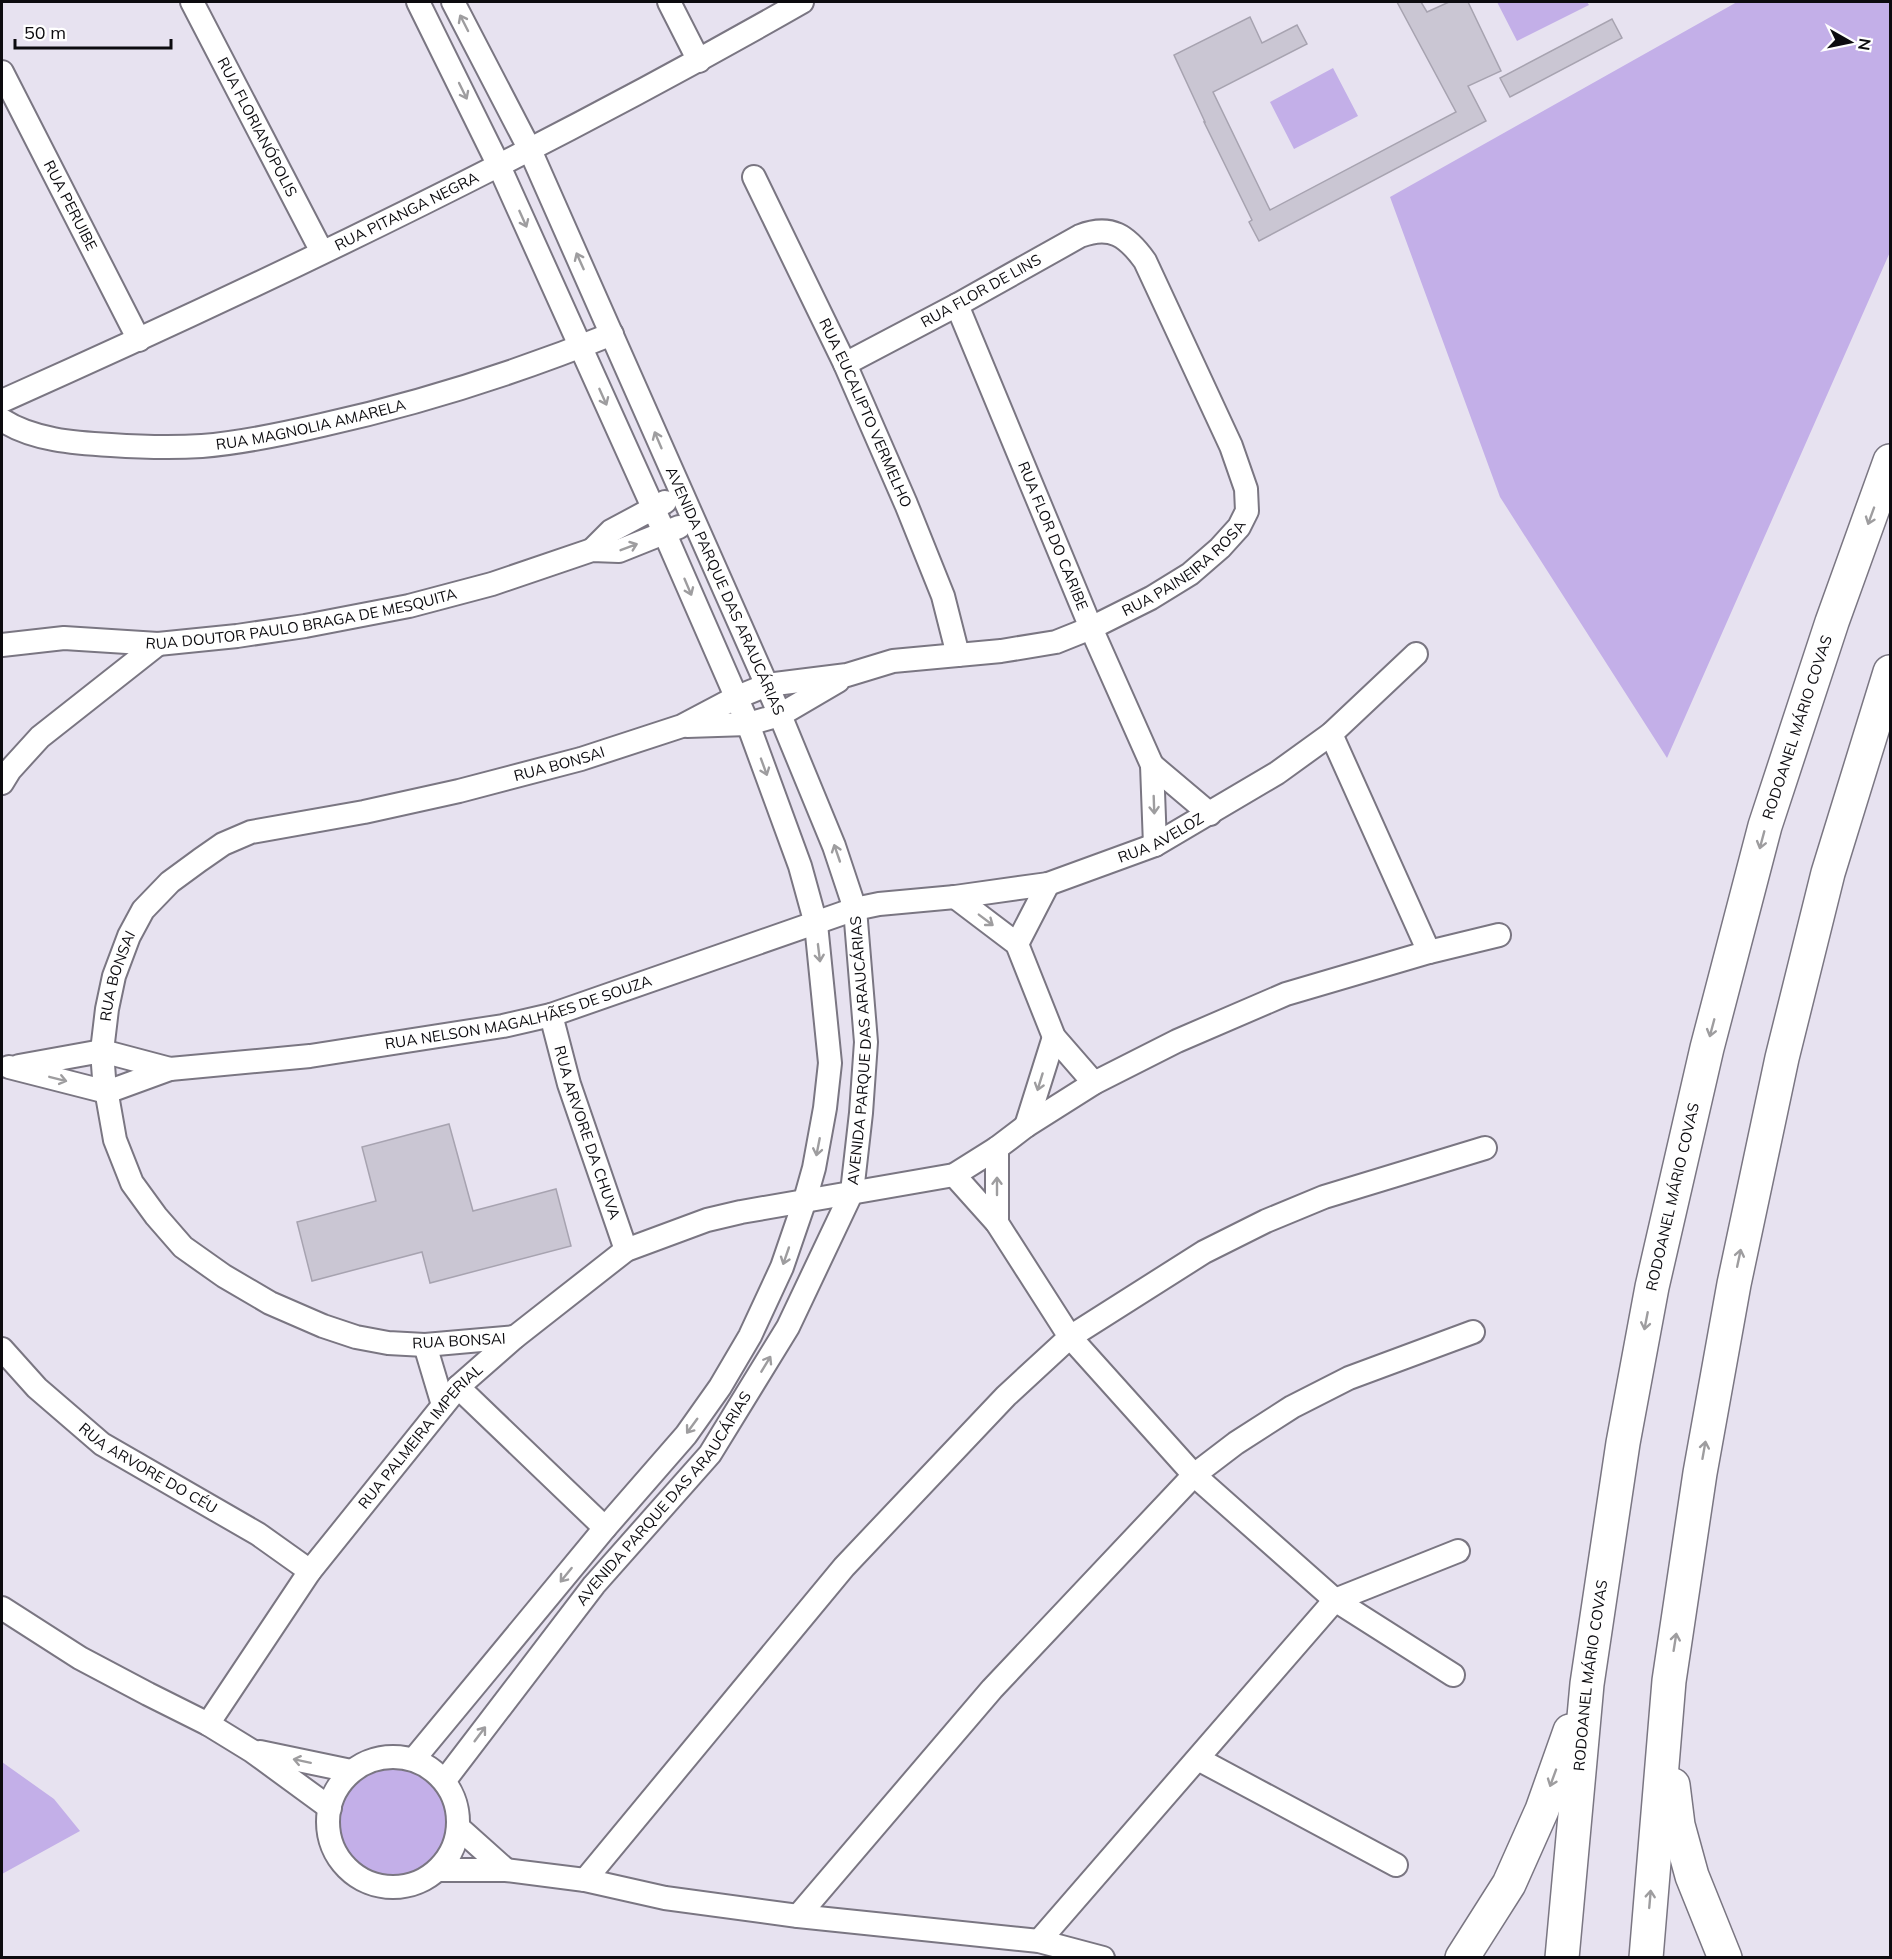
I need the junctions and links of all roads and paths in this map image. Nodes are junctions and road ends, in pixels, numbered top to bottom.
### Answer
1 (192, 2) edge
2 (418, 2) edge
3 (453, 2) edge
4 (669, 2) edge
5 (802, 2) edge
6 (477, 48) junction
7 (699, 61) junction
8 (449, 64) junction
9 (2, 72) edge
10 (530, 150) junction
11 (499, 166) junction
12 (754, 177) dead end
13 (1120, 234) joint
14 (322, 252) junction
15 (957, 305) junction
16 (612, 334) junction
17 (140, 340) junction
18 (580, 347) junction
19 (845, 364) junction
20 (2, 401) edge
21 (2, 420) edge
22 (1890, 460) edge
23 (682, 495) junction
24 (653, 507) junction
25 (693, 522) junction
26 (665, 534) junction
27 (592, 550) junction
28 (1090, 628) junction
29 (158, 644) junction
30 (2, 645) edge
31 (1416, 654) dead end
32 (958, 655) junction
33 (1890, 672) edge
34 (847, 675) junction
35 (766, 686) junction
36 (735, 698) junction
37 (780, 715) junction
38 (748, 724) junction
39 (682, 726) junction
40 (1331, 734) junction
41 (1152, 765) junction
42 (2, 783) edge
43 (1210, 814) junction
44 (1155, 845) junction
45 (1048, 884) junction
46 (955, 897) junction
47 (855, 909) junction
48 (816, 924) junction
49 (1499, 935) dead end
50 (1017, 944) junction
51 (1429, 952) junction
52 (551, 1015) junction
53 (1054, 1037) junction
54 (102, 1051) junction
55 (5, 1067) edge
56 (170, 1069) junction
57 (1094, 1083) junction
58 (107, 1092) junction
59 (1026, 1126) junction
60 (1485, 1148) dead end
61 (997, 1149) junction
62 (954, 1175) junction
63 (852, 1192) junction
64 (805, 1200) junction
65 (997, 1223) junction
66 (627, 1250) junction
67 (1473, 1332) dead end
68 (515, 1337) junction
69 (1071, 1337) junction
70 (425, 1345) junction
71 (2, 1349) edge
72 (458, 1387) junction
73 (443, 1405) junction
74 (1194, 1475) junction
75 (605, 1528) junction
76 (1458, 1551) dead end
77 (310, 1571) junction
78 (1335, 1600) junction
79 (2, 1608) edge
80 (1454, 1675) dead end
81 (1669, 1681) junction
82 (1587, 1684) junction
83 (208, 1724) junction
84 (252, 1751) junction
85 (414, 1759) junction
86 (1198, 1759) junction
87 (351, 1771) junction
88 (445, 1780) junction
89 (330, 1808) junction
90 (459, 1828) junction
91 (1396, 1865) dead end
92 (438, 1870) junction
93 (506, 1870) junction
94 (585, 1880) junction
95 (798, 1916) junction
96 (1040, 1941) junction
97 (1103, 1958) edge
98 (1462, 1958) edge
99 (1562, 1958) edge
100 (1646, 1958) edge
101 (1725, 1958) edge

1 - 14 street, RUA FLORIANÓPOLIS
2 - 8 street, AVENIDA PARQUE DAS ARAUCÁRIAS
6 -> 3 street, AVENIDA PARQUE DAS ARAUCÁRIAS
4 - 7 street
5 - 7 street, RUA PITANGA NEGRA
6 - 8 street
6 - 10 street, AVENIDA PARQUE DAS ARAUCÁRIAS
7 - 10 street, RUA PITANGA NEGRA
8 -> 11 street, AVENIDA PARQUE DAS ARAUCÁRIAS
9 - 17 street, RUA PERUIBE
10 - 11 street, RUA PITANGA NEGRA
16 -> 10 street, AVENIDA PARQUE DAS ARAUCÁRIAS
11 - 14 street, RUA PITANGA NEGRA
11 -> 18 street, AVENIDA PARQUE DAS ARAUCÁRIAS
12 - 19 street, RUA EUCALIPTO VERMELHO
13 - 15 street, RUA FLOR DE LINS
13 - 28 street, RUA PAINEIRA ROSA
14 - 17 street, RUA PITANGA NEGRA
15 - 19 street, RUA FLOR DE LINS
15 - 28 street, RUA FLOR DO CARIBE
16 - 18 street, RUA MAGNOLIA AMARELA
23 -> 16 street, AVENIDA PARQUE DAS ARAUCÁRIAS
17 - 20 street, RUA PITANGA NEGRA
18 - 21 street, RUA MAGNOLIA AMARELA
18 -> 24 street, AVENIDA PARQUE DAS ARAUCÁRIAS
19 - 32 street, RUA EUCALIPTO VERMELHO
22 -> 82 highway, RODOANEL MÁRIO COVAS
23 - 24 street, RUA DOUTOR PAULO BRAGA DE MESQUITA
23 - 25 street, AVENIDA PARQUE DAS ARAUCÁRIAS
24 - 26 street, AVENIDA PARQUE DAS ARAUCÁRIAS
24 - 27 street, RUA DOUTOR PAULO BRAGA DE MESQUITA
25 - 26 street, RUA DOUTOR PAULO BRAGA DE MESQUITA
25 - 35 street, AVENIDA PARQUE DAS ARAUCÁRIAS
27 -> 26 street, RUA DOUTOR PAULO BRAGA DE MESQUITA
26 -> 36 street, AVENIDA PARQUE DAS ARAUCÁRIAS
27 - 29 street, RUA DOUTOR PAULO BRAGA DE MESQUITA
28 - 32 street, RUA PAINEIRA ROSA
28 - 41 street, RUA FLOR DO CARIBE
29 - 30 street, RUA DOUTOR PAULO BRAGA DE MESQUITA
29 - 42 street
31 - 40 street, RUA AVELOZ
32 - 34 street, RUA PAINEIRA ROSA
81 -> 33 highway
34 - 35 street
34 - 37 street
35 - 36 street
35 - 37 street, AVENIDA PARQUE DAS ARAUCÁRIAS
36 - 38 street, AVENIDA PARQUE DAS ARAUCÁRIAS
36 - 39 street
37 - 38 street
47 -> 37 street, AVENIDA PARQUE DAS ARAUCÁRIAS
38 - 39 street
38 -> 48 street, AVENIDA PARQUE DAS ARAUCÁRIAS
39 - 54 street, RUA BONSAI
40 - 43 street, RUA AVELOZ
40 - 51 street
41 - 43 street
41 -> 44 street
43 - 44 street, RUA AVELOZ
44 - 45 street, RUA AVELOZ
45 - 46 street, RUA AVELOZ
45 - 50 street
46 - 47 street, RUA AVELOZ
46 -> 50 street
47 - 48 street, RUA NELSON MAGALHÃES DE SOUZA
47 - 63 street, AVENIDA PARQUE DAS ARAUCÁRIAS
48 - 52 street, RUA NELSON MAGALHÃES DE SOUZA
48 -> 64 street, AVENIDA PARQUE DAS ARAUCÁRIAS
49 - 51 street
50 - 53 street
51 - 57 street
52 - 56 street, RUA NELSON MAGALHÃES DE SOUZA
52 - 66 street, RUA ARVORE DA CHUVA
53 - 57 street
53 -> 59 street
54 - 55 street, RUA NELSON MAGALHÃES DE SOUZA
54 - 56 street, RUA NELSON MAGALHÃES DE SOUZA
54 - 58 street, RUA BONSAI
55 -> 58 street
56 - 58 street, RUA NELSON MAGALHÃES DE SOUZA
57 - 59 street
58 - 70 street, RUA BONSAI
59 - 61 street
60 - 69 street
61 - 62 street
65 -> 61 street
62 - 63 street, RUA PALMEIRA IMPERIAL
62 - 65 street
63 - 64 street, RUA PALMEIRA IMPERIAL
88 -> 63 street, AVENIDA PARQUE DAS ARAUCÁRIAS
64 - 66 street, RUA PALMEIRA IMPERIAL
64 -> 75 street, AVENIDA PARQUE DAS ARAUCÁRIAS
65 - 69 street
66 - 68 street, RUA PALMEIRA IMPERIAL
67 - 74 street
68 - 70 street, RUA BONSAI
68 - 72 street, RUA PALMEIRA IMPERIAL
69 - 74 street
69 - 94 street
70 - 73 street
71 - 77 street, RUA ARVORE DO CÉU
72 - 73 street, RUA PALMEIRA IMPERIAL
72 - 75 street
73 - 77 street, RUA PALMEIRA IMPERIAL
74 - 78 street
74 - 95 street
75 -> 85 street, AVENIDA PARQUE DAS ARAUCÁRIAS
76 - 78 street
77 - 83 street, RUA PALMEIRA IMPERIAL
78 - 80 street
78 - 86 street
79 - 83 street
100 -> 81 highway
81 - 101 highway
82 -> 98 highway
82 - 99 highway, RODOANEL MÁRIO COVAS
83 - 84 street
87 -> 84 street
84 - 89 street
85 - 87 street
85 - 88 street
86 - 91 street
86 - 96 street
87 - 89 street
88 - 90 street
89 - 92 street
90 - 92 street
90 - 93 street
92 - 93 street
93 - 94 street
94 - 95 street
95 - 96 street
96 - 97 street

